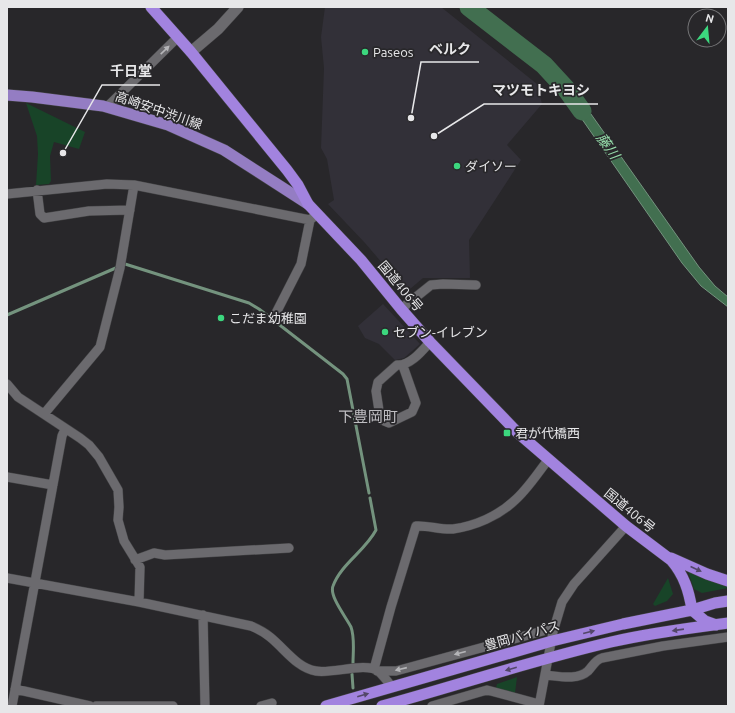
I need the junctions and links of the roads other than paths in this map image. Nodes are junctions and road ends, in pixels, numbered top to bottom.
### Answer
1 (151, 7) edge
2 (238, 7) edge
3 (178, 37) junction
4 (191, 52) junction
5 (7, 95) edge
6 (107, 107) junction
7 (134, 184) junction
8 (38, 190) junction
9 (7, 194) edge
10 (308, 204) junction
11 (130, 210) junction
12 (314, 217) junction
13 (476, 285) dead end
14 (401, 309) junction
15 (276, 313) dead end
16 (430, 342) junction
17 (403, 366) junction
18 (7, 384) edge
19 (44, 414) junction
20 (66, 429) junction
21 (548, 460) junction
22 (7, 477) edge
23 (53, 485) junction
24 (626, 526) junction
25 (289, 548) dead end
26 (665, 555) junction
27 (135, 560) junction
28 (7, 578) edge
29 (728, 580) edge
30 (35, 583) junction
31 (728, 601) edge
32 (139, 602) junction
33 (728, 608) edge
34 (692, 610) junction
35 (203, 615) junction
36 (728, 623) edge
37 (716, 625) junction
38 (554, 628) junction
39 (728, 637) edge
40 (552, 641) junction
41 (548, 658) junction
42 (376, 670) junction
43 (545, 675) junction
44 (392, 688) junction
45 (16, 690) junction
46 (272, 703) dead end
47 (539, 705) edge
48 (12, 706) edge
49 (90, 706) edge
50 (96, 706) edge
51 (173, 706) edge
52 (205, 706) edge
53 (261, 706) edge
54 (326, 706) edge
55 (382, 706) edge
56 (432, 706) edge

1 - 3 highway, 国道406号
2 - 4 street
3 - 4 highway, 国道406号
6 -> 3 street
4 - 10 highway, 国道406号
5 - 6 main road, 高崎安中渋川線
6 - 10 main road, 高崎安中渋川線
7 - 8 street
7 - 11 street
7 - 12 street
8 - 9 street
8 - 11 street
10 - 12 highway, 国道406号
11 - 19 street
12 - 14 highway, 国道406号
12 - 15 street
13 - 14 street
14 - 16 highway, 国道406号
16 - 17 street
16 - 21 highway, 国道406号
17 - 17 street
18 - 19 street
19 - 20 street
20 - 23 street
20 - 27 street
21 - 24 highway, 国道406号
21 - 42 street
22 - 23 street
23 - 30 street
24 - 26 highway, 国道406号
24 - 38 street
25 - 27 street
26 -> 29 highway
26 - 34 highway, 国道406号
27 - 32 street
28 - 30 street
30 - 32 street
30 - 45 street
31 - 34 highway, 豊岡バイパス
32 - 35 street
33 - 34 highway
34 - 37 highway
40 -> 34 highway, 豊岡バイパス
35 - 42 street
35 - 52 street
36 - 37 highway
37 -> 41 highway
38 - 40 street
38 -> 42 street
39 - 43 street
40 - 41 street
40 - 44 highway, 豊岡バイパス
41 - 43 street
41 -> 55 highway
42 - 44 street
43 - 47 street
54 -> 44 highway, 豊岡バイパス
45 - 48 street
45 - 49 street
46 - 53 street
47 - 56 street
50 - 51 street

